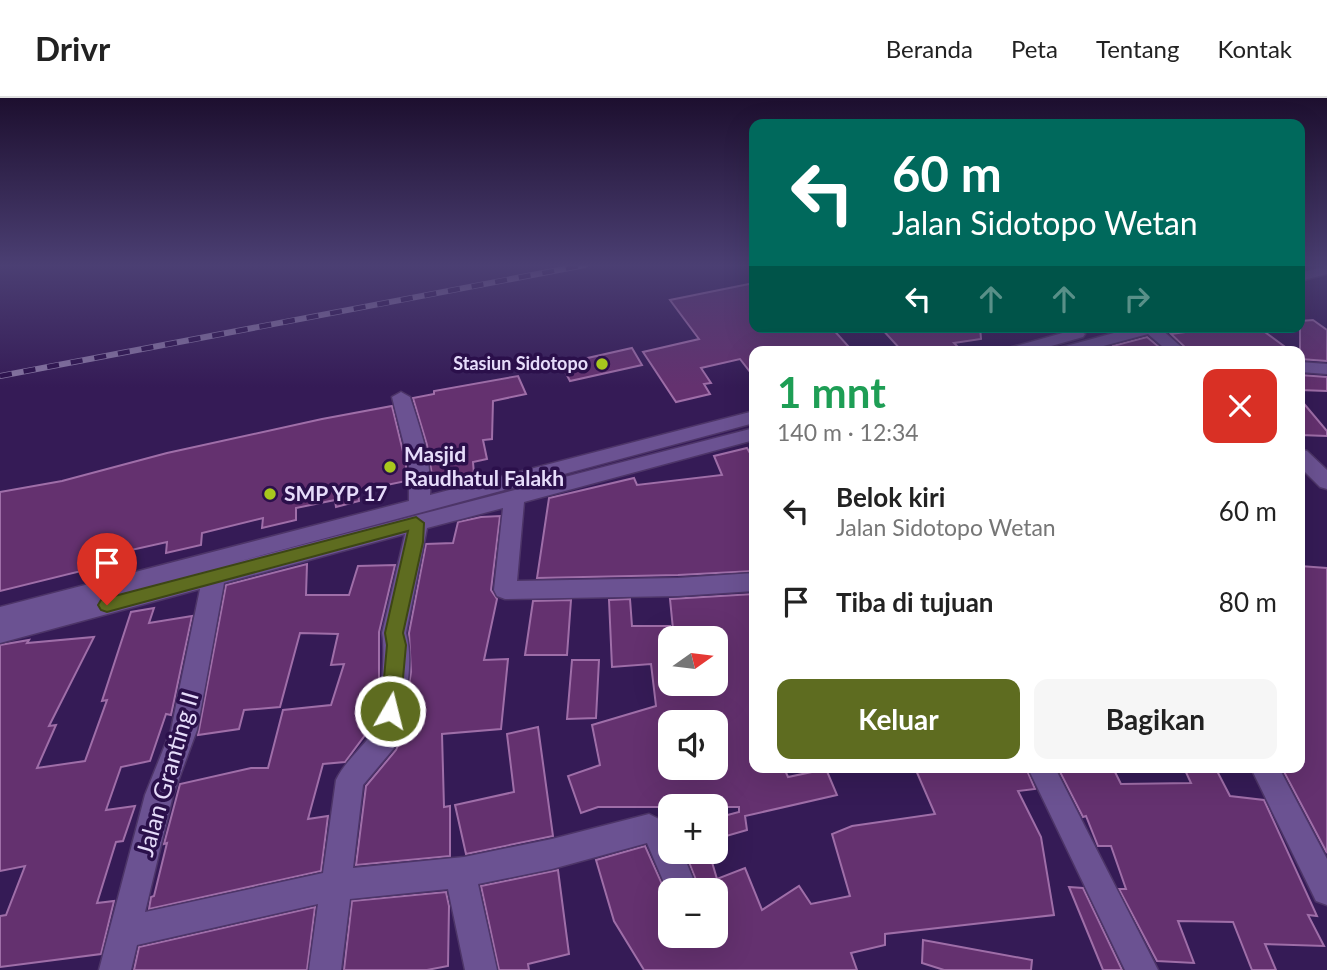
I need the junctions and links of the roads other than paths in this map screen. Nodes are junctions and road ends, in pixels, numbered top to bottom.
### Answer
1 (1080, 333) edge
2 (1133, 333) edge
3 (1158, 333) edge
4 (1033, 346) edge
5 (1084, 346) edge
6 (1172, 346) edge
7 (1305, 367) edge
8 (1327, 369) edge
9 (401, 397) dead end
10 (749, 418) edge
11 (749, 435) edge
12 (1305, 460) edge
13 (1318, 473) edge
14 (514, 496) junction
15 (418, 514) junction
16 (214, 576) junction
17 (749, 582) edge
18 (0, 616) edge
19 (0, 633) edge
20 (1044, 773) edge
21 (1267, 773) edge
22 (464, 872) junction
23 (678, 878) edge
24 (336, 885) junction
25 (1327, 890) edge
26 (124, 932) junction
27 (115, 970) edge
28 (325, 970) edge
29 (481, 970) edge
30 (1142, 970) edge

1 - 4 street
2 - 5 street
3 - 6 street
7 - 8 street
9 - 15 street
10 - 15 street
11 - 14 street
12 - 13 street
14 - 15 street
14 - 17 street
15 - 16 street
15 - 18 street
15 - 24 street
16 - 19 street
16 - 26 street, Jalan Granting II
20 - 30 street
21 - 25 street
22 - 23 street
22 - 24 street
22 - 29 street
24 - 26 street
24 - 28 street
26 - 27 street, Jalan Granting II

